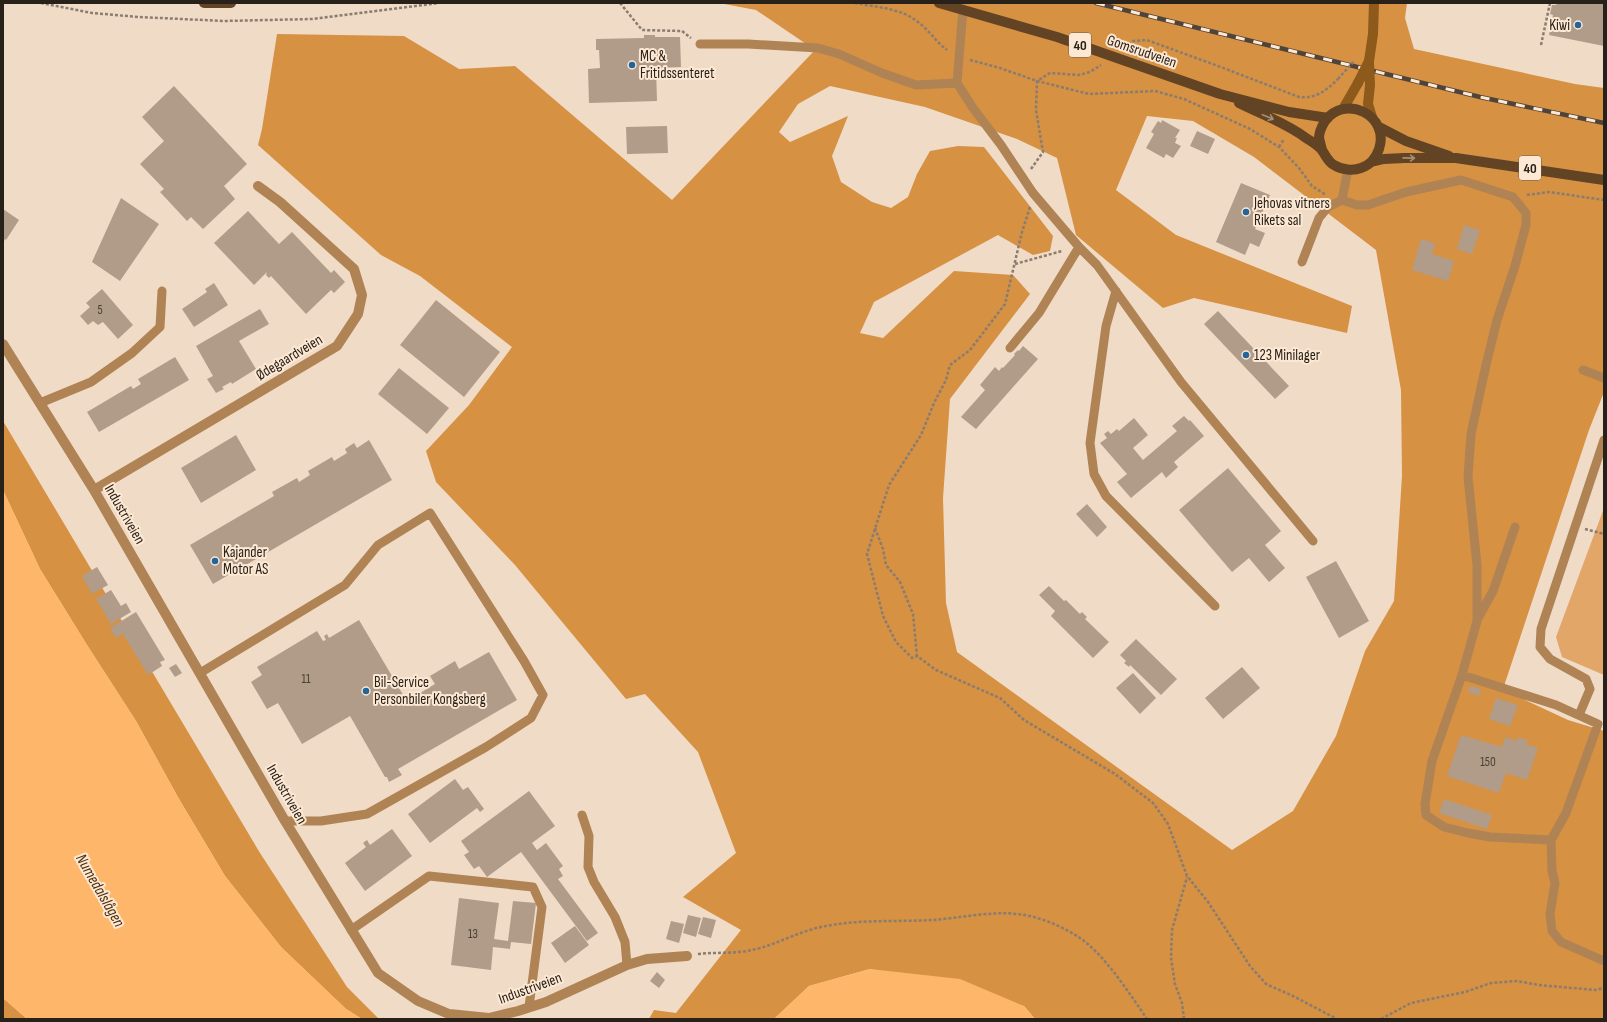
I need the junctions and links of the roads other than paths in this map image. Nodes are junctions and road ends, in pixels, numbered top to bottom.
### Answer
1 (204, 3) edge
2 (231, 3) edge
3 (939, 3) edge
4 (1374, 3) edge
5 (963, 9) junction
6 (700, 44) road end
7 (1370, 58) junction
8 (957, 83) junction
9 (1220, 94) junction
10 (1343, 109) junction
11 (1372, 117) junction
12 (1328, 118) junction
13 (1379, 127) junction
14 (1322, 150) junction
15 (1456, 158) junction
16 (1371, 162) junction
17 (1348, 169) junction
18 (1604, 180) edge
19 (258, 186) dead end
20 (1342, 200) junction
21 (1079, 247) junction
22 (1302, 262) dead end
23 (162, 291) dead end
24 (1116, 291) junction
25 (3, 344) edge
26 (1010, 348) dead end
27 (1583, 370) dead end
28 (1604, 378) edge
29 (40, 403) junction
30 (1604, 440) edge
31 (94, 490) junction
32 (1515, 527) dead end
33 (1313, 541) dead end
34 (1215, 606) dead end
35 (1477, 621) junction
36 (200, 673) junction
37 (1462, 675) junction
38 (1579, 715) junction
39 (1601, 725) edge
40 (582, 815) dead end
41 (285, 821) junction
42 (1551, 840) junction
43 (351, 930) junction
44 (687, 956) road end
45 (1604, 961) edge
46 (627, 965) junction
47 (529, 1007) junction

1 - 2 main road
3 - 5 main road, Gomsrudveien / 40
4 - 7 street
5 - 8 lane
5 - 9 main road, Gomsrudveien / 40
6 - 8 lane
7 - 10 street, bridge
7 - 11 street, bridge
8 - 21 lane
9 - 12 main road, Gomsrudveien / 40
9 -> 14 main road, Gomsrudveien / 40
10 - 11 main road
10 - 12 main road
11 - 13 main road, 40
12 - 14 main road
13 - 15 main road, 40
13 - 16 main road
14 - 17 main road, 40
16 -> 15 main road, 40
15 - 18 main road, 40
16 - 17 main road, 40
17 - 20 lane
19 - 31 street, Ødegaardveien
20 - 22 lane
20 - 35 lane
21 - 24 lane
21 - 26 lane
23 - 29 lane
24 - 33 lane
24 - 34 lane
25 - 29 street, Industriveien
27 - 28 lane
29 - 31 street, Industriveien
30 - 38 lane
31 - 36 street, Industriveien
32 - 35 lane
35 - 37 lane
36 - 41 street, Industriveien
36 - 41 lane
37 - 38 lane
37 - 42 lane
38 - 39 lane
39 - 42 lane
40 - 46 lane
41 - 43 street, Industriveien
42 - 45 lane
43 - 47 street, Industriveien
43 - 47 lane
44 - 46 street, Industriveien
46 - 47 street, Industriveien

